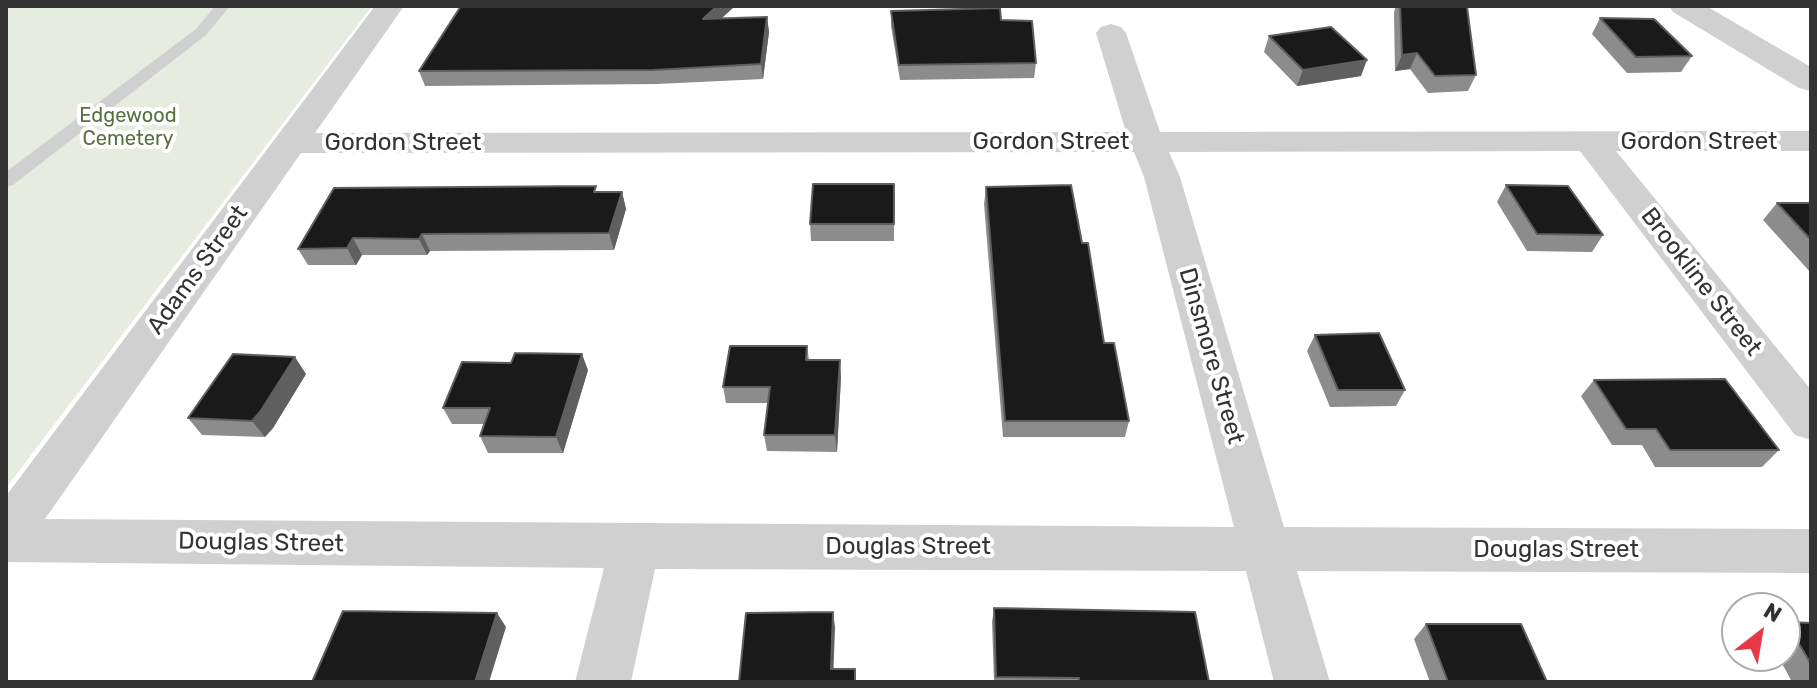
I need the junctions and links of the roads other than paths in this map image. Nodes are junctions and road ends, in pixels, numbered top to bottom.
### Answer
1 (223, 6) edge
2 (390, 6) edge
3 (1684, 6) edge
4 (1111, 33) dead end
5 (1811, 81) edge
6 (1146, 141) junction
7 (1811, 141) edge
8 (1590, 142) junction
9 (290, 143) junction
10 (6, 181) edge
11 (1811, 422) edge
12 (6, 537) edge
13 (635, 547) junction
14 (1264, 547) junction
15 (1811, 551) edge
16 (603, 682) edge
17 (1302, 682) edge

1 - 10 lane
2 - 9 street, Adams Street
3 - 5 street
4 - 6 street, Dinsmore Street
6 - 8 street, Gordon Street
6 - 9 street, Gordon Street
6 - 14 street, Dinsmore Street
7 - 8 street, Gordon Street
8 - 11 street, Brookline Street
9 - 12 street, Adams Street
12 - 13 street, Douglas Street
13 - 14 street, Douglas Street
13 - 16 street
14 - 15 street, Douglas Street
14 - 17 street, Dinsmore Street

